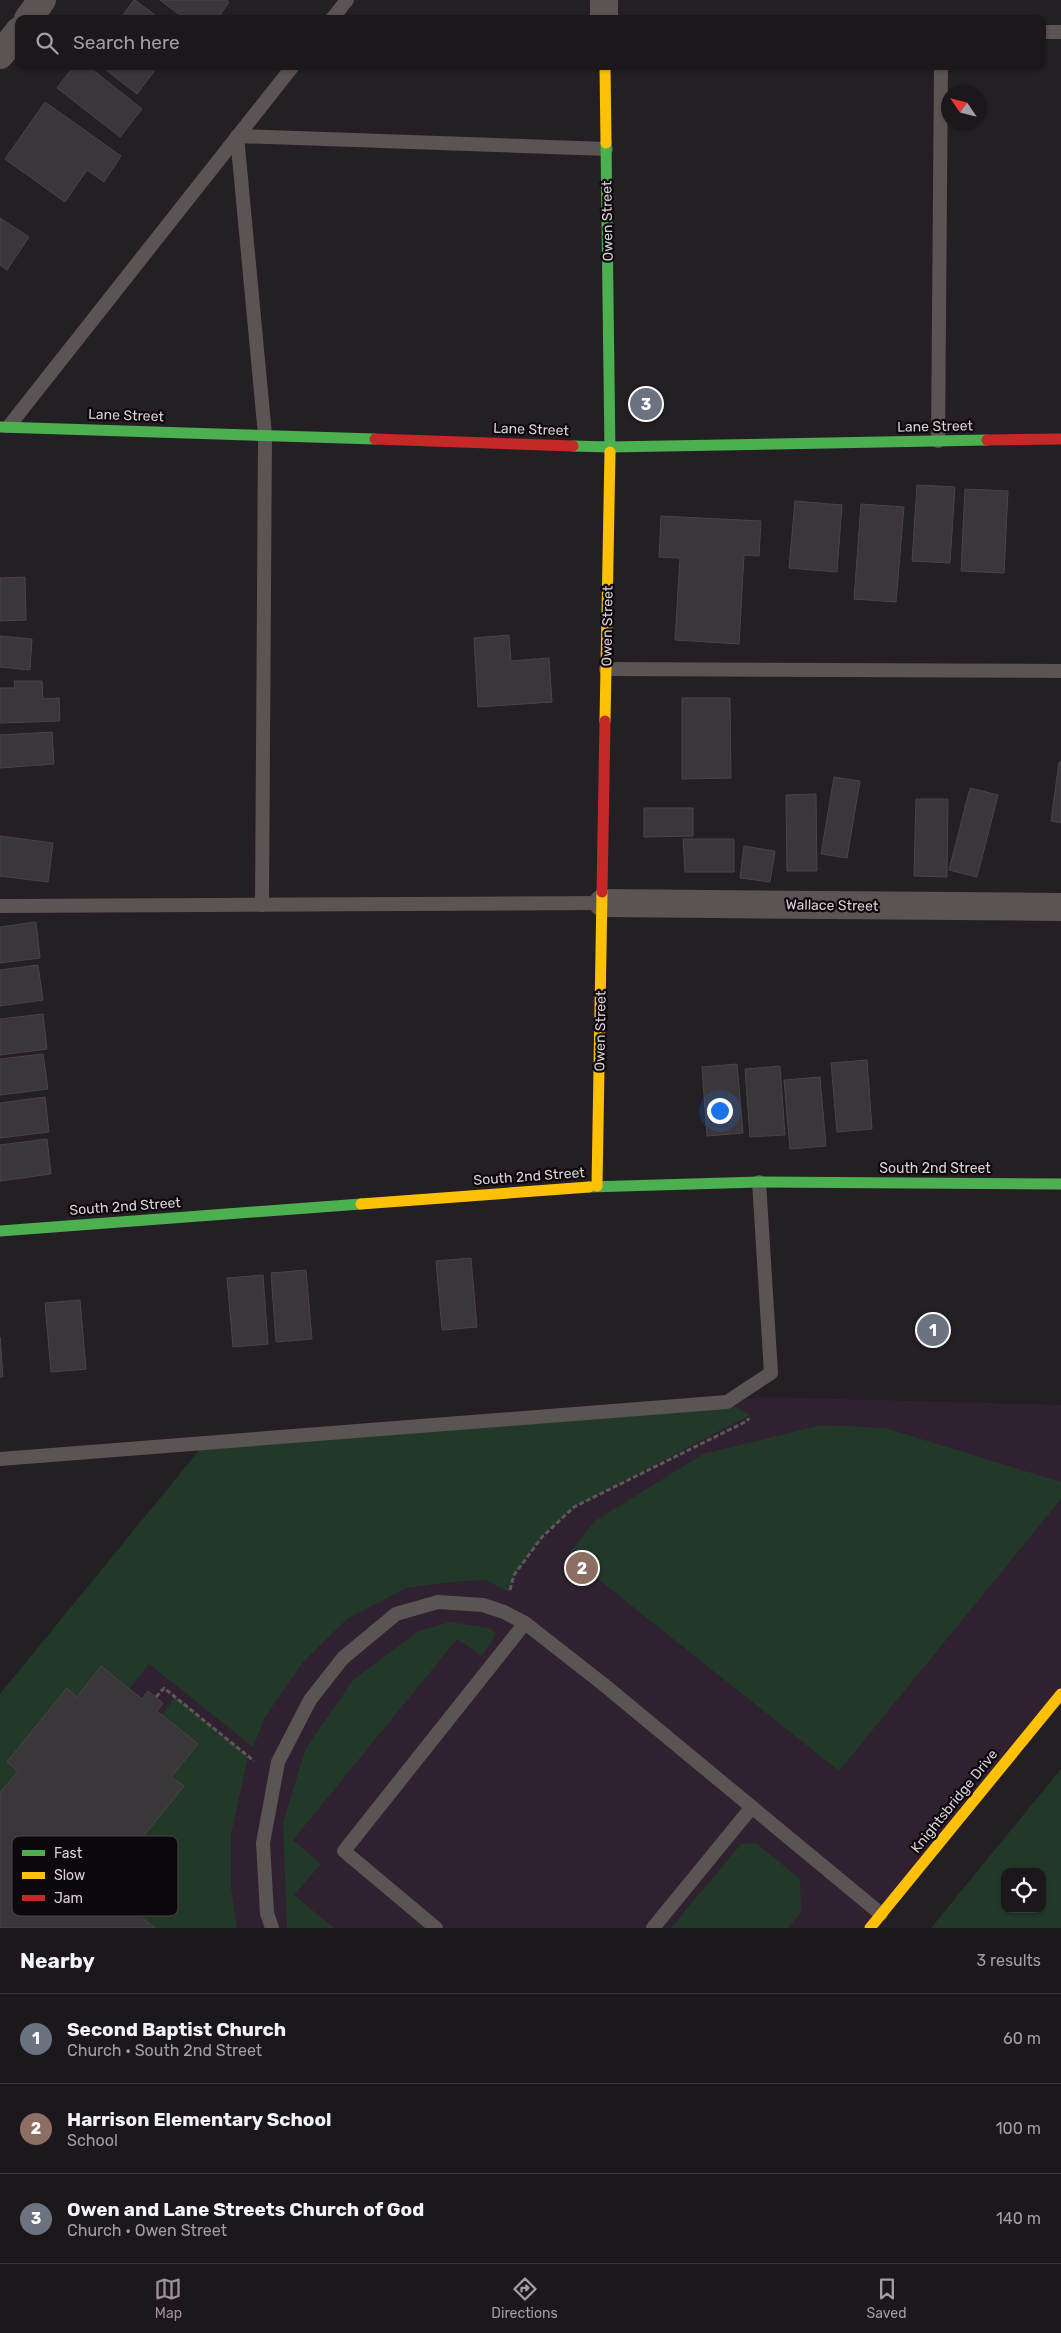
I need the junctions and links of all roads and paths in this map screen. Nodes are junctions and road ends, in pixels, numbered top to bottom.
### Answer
1 (42, 0) edge
2 (347, 0) edge
3 (604, 0) edge
4 (31, 15) edge
5 (335, 15) edge
6 (604, 15) edge
7 (1046, 32) edge
8 (1061, 32) edge
9 (15, 36) edge
10 (0, 55) edge
11 (290, 70) edge
12 (605, 70) edge
13 (940, 70) edge
14 (237, 136) junction
15 (606, 149) junction
16 (4, 426) edge
17 (264, 434) junction
18 (1061, 439) edge
19 (938, 441) junction
20 (610, 447) junction
21 (606, 669) junction
22 (1061, 671) edge
23 (603, 903) junction
24 (262, 905) junction
25 (0, 906) edge
26 (1061, 908) edge
27 (760, 1182) junction
28 (1061, 1184) edge
29 (597, 1186) junction
30 (0, 1231) edge
31 (750, 1415) dead end
32 (0, 1459) edge
33 (504, 1612) junction
34 (525, 1623) junction
35 (1061, 1694) edge
36 (156, 1697) dead end
37 (254, 1761) dead end
38 (752, 1807) junction
39 (881, 1914) junction
40 (272, 1928) edge
41 (436, 1928) edge
42 (653, 1928) edge
43 (870, 1928) edge

1 - 4 street
2 - 5 lane
3 - 6 street
7 - 8 lane
9 - 10 street
11 - 14 lane
12 - 15 street, Owen Street
13 - 19 lane
14 - 15 lane
14 - 16 lane
14 - 17 lane
15 - 20 street, Owen Street
16 - 17 street, Lane Street
17 - 20 street, Lane Street
17 - 24 lane
18 - 19 street, Lane Street
19 - 20 street, Lane Street
20 - 21 street, Owen Street
21 - 22 lane
21 - 23 street, Owen Street
23 - 24 lane
23 - 26 street, Wallace Street
23 - 29 street, Owen Street
24 - 25 lane
27 - 28 street, South 2nd Street
27 - 29 street, South 2nd Street
27 - 32 lane
29 - 30 street, South 2nd Street
31 - 33 path
33 - 34 lane
33 - 40 lane
34 - 38 lane
34 - 41 lane
35 - 39 street, Knightsbridge Drive
36 - 37 path
38 - 39 lane
38 - 42 lane
39 - 43 street, Knightsbridge Drive

